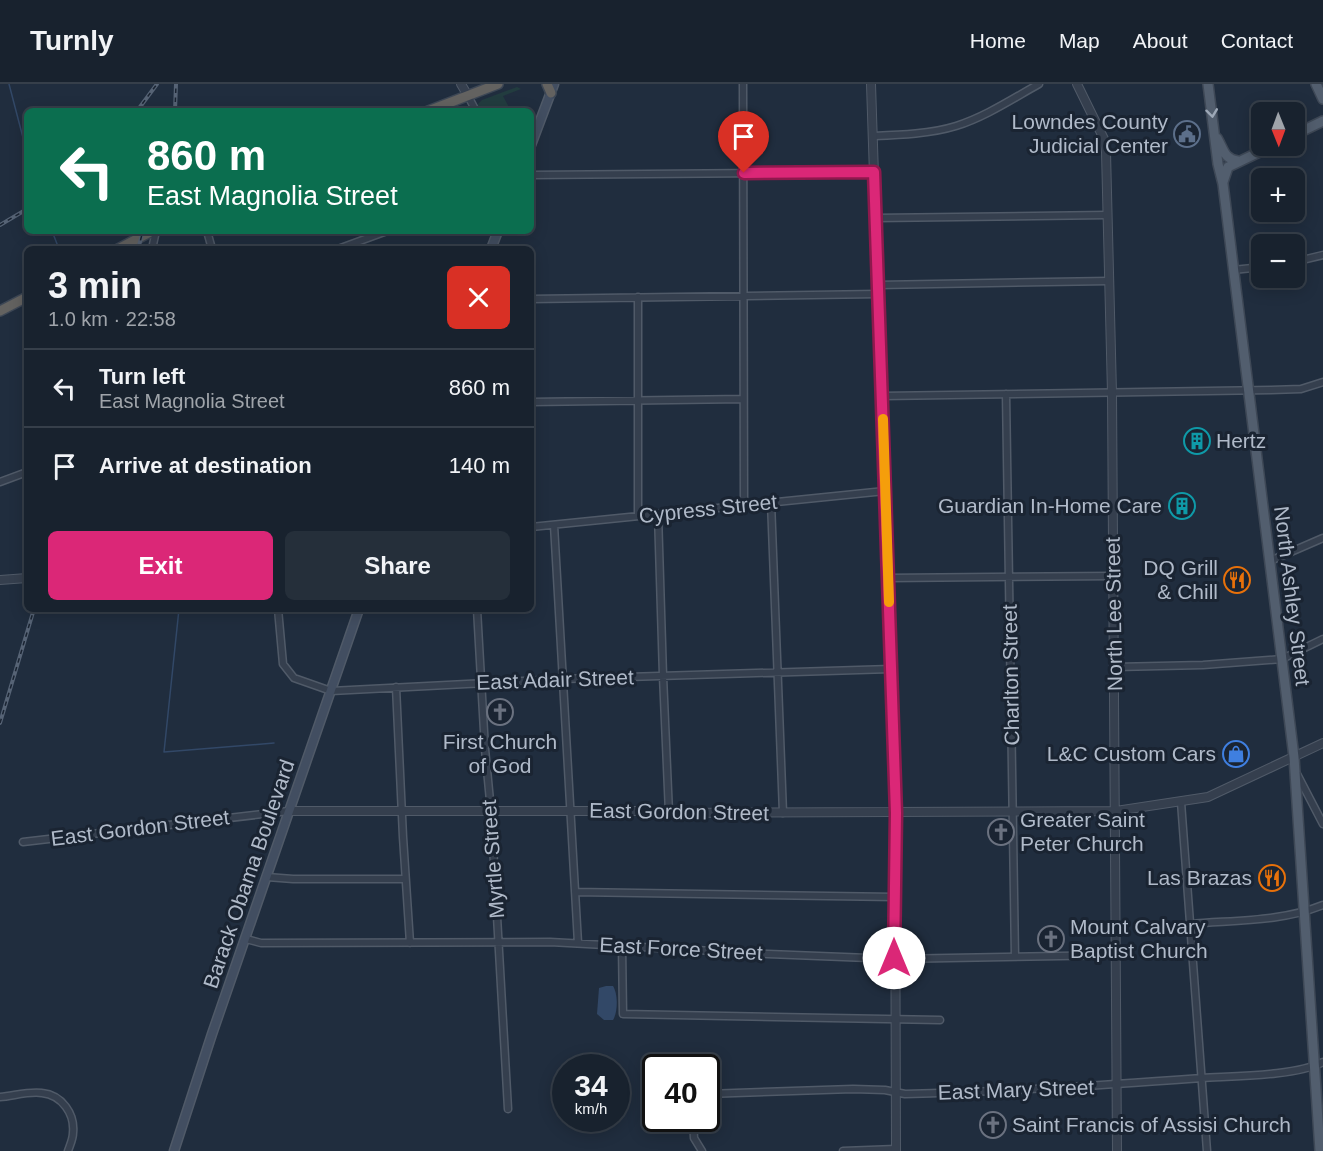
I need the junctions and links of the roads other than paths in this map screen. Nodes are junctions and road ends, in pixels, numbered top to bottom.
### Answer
1 (461, 84) edge
2 (498, 84) edge
3 (743, 84) edge
4 (871, 84) edge
5 (1039, 84) edge
6 (1077, 84) edge
7 (1208, 84) edge
8 (1316, 84) edge
9 (551, 87) edge
10 (468, 96) junction
11 (1323, 99) edge
12 (436, 108) edge
13 (474, 108) edge
14 (1323, 121) edge
15 (1305, 130) edge
16 (1214, 134) junction
17 (873, 136) junction
18 (534, 137) edge
19 (1251, 155) edge
20 (1238, 161) junction
21 (874, 172) junction
22 (744, 173) junction
23 (534, 175) edge
24 (1223, 184) junction
25 (1107, 215) junction
26 (876, 218) junction
27 (148, 234) edge
28 (379, 234) edge
29 (124, 246) edge
30 (346, 246) edge
31 (1323, 255) edge
32 (1305, 259) edge
33 (1251, 268) edge
34 (1233, 270) junction
35 (1109, 281) junction
36 (878, 290) junction
37 (743, 296) junction
38 (638, 297) junction
39 (24, 299) edge
40 (534, 299) edge
41 (0, 311) edge
42 (1323, 382) edge
43 (1248, 390) junction
44 (1112, 393) junction
45 (1006, 394) junction
46 (882, 396) junction
47 (743, 399) junction
48 (638, 400) junction
49 (534, 402) edge
50 (24, 473) edge
51 (0, 482) edge
52 (885, 492) junction
53 (771, 502) junction
54 (744, 505) junction
55 (658, 514) junction
56 (638, 516) junction
57 (554, 525) junction
58 (534, 527) edge
59 (1323, 538) edge
60 (1269, 561) junction
61 (1009, 576) junction
62 (1114, 576) junction
63 (24, 578) edge
64 (888, 578) junction
65 (0, 580) edge
66 (278, 612) edge
67 (358, 612) edge
68 (477, 612) edge
69 (1323, 639) edge
70 (1282, 659) junction
71 (1115, 668) junction
72 (891, 669) junction
73 (779, 672) junction
74 (663, 676) junction
75 (562, 679) junction
76 (481, 683) junction
77 (396, 687) junction
78 (331, 691) junction
79 (1323, 743) edge
80 (1294, 757) junction
81 (1295, 771) junction
82 (1181, 802) junction
83 (290, 811) junction
84 (491, 811) junction
85 (571, 811) junction
86 (1116, 811) junction
87 (402, 812) junction
88 (1013, 812) junction
89 (669, 813) junction
90 (783, 813) junction
91 (896, 813) junction
92 (1323, 824) edge
93 (23, 842) dead end
94 (267, 877) junction
95 (405, 879) junction
96 (575, 892) junction
97 (895, 897) junction
98 (1323, 905) edge
99 (1305, 912) junction
100 (1190, 924) junction
101 (246, 939) junction
102 (410, 943) junction
103 (578, 943) junction
104 (499, 944) junction
105 (622, 946) junction
106 (1116, 955) junction
107 (1015, 957) junction
108 (894, 958) junction
109 (895, 1019) junction
110 (940, 1020) dead end
111 (1319, 1064) edge
112 (1201, 1078) junction
113 (1117, 1086) junction
114 (896, 1092) junction
115 (720, 1094) edge
116 (0, 1097) edge
117 (508, 1109) dead end
118 (694, 1132) edge
119 (896, 1150) edge
120 (68, 1151) edge
121 (174, 1151) edge
122 (702, 1151) edge
123 (843, 1151) edge
124 (1117, 1151) edge
125 (1207, 1151) edge
126 (1320, 1151) edge

1 - 10 street
2 - 10 highway
3 - 22 street
4 - 17 street
5 - 17 street
6 - 25 street, North Lee Street
7 -> 16 main road, North Ashley Street
8 - 11 main road
9 - 18 main road
10 - 12 highway
10 - 13 street
14 - 15 main road
16 - 20 main road
16 - 24 main road, North Ashley Street
17 - 21 street
19 - 20 main road
20 - 24 main road
21 - 22 street
21 - 26 street
22 - 23 street
22 - 37 street
24 - 34 main road, North Ashley Street
25 - 26 street
25 - 35 street, North Lee Street
26 - 36 street
27 - 29 highway
28 - 30 street
31 - 32 street
33 - 34 street
34 - 43 main road, North Ashley Street
35 - 36 street
35 - 44 street, North Lee Street
36 - 37 street
36 - 46 street
37 - 38 street
37 - 47 street
38 - 40 street
38 - 48 street
39 - 41 highway
42 - 43 street
43 - 44 street
43 - 60 main road, North Ashley Street
44 - 45 street
44 - 62 street, North Lee Street
45 - 46 street
45 - 61 street, Charlton Street
46 - 52 street
47 - 48 street
47 - 54 street
48 - 49 street
48 - 56 street
50 - 51 street
52 - 53 street, Cypress Street
52 - 64 street
53 - 54 street, Cypress Street
53 - 73 street
54 - 55 street, Cypress Street
55 - 56 street, Cypress Street
55 - 74 street
56 - 57 street, Cypress Street
57 - 58 street, Cypress Street
57 - 75 street
59 - 60 street
60 - 70 main road, North Ashley Street
61 - 62 street
61 - 64 street
61 - 88 street, Charlton Street
62 - 71 street, North Lee Street
63 - 65 street
64 - 72 street
66 - 78 street, East Adair Street
67 - 78 main road, Barack Obama Boulevard
68 - 76 street, Myrtle Street
69 - 70 street
70 - 71 street
70 - 80 main road, North Ashley Street
71 - 86 street, North Lee Street
72 - 73 street, East Adair Street
72 - 91 street
73 - 74 street, East Adair Street
73 - 90 street
74 - 75 street, East Adair Street
74 - 89 street
75 - 76 street, East Adair Street
75 - 85 street
76 - 77 street, East Adair Street
76 - 84 street, Myrtle Street
77 - 78 street, East Adair Street
77 - 87 street
78 - 83 main road, Barack Obama Boulevard
79 - 80 street, East Gordon Street
80 - 81 main road, North Ashley Street
80 - 82 street, East Gordon Street
81 - 92 street
81 - 99 main road, North Ashley Street
82 - 86 street, East Gordon Street
82 - 100 street
83 - 87 street, East Gordon Street
83 - 93 street, East Gordon Street
83 - 94 main road, Barack Obama Boulevard
84 - 85 street, East Gordon Street
84 - 87 street, East Gordon Street
84 - 104 street, Myrtle Street
85 - 89 street, East Gordon Street
85 - 96 street
86 - 88 street, East Gordon Street
86 - 106 street, North Lee Street
87 - 95 street
88 - 91 street, East Gordon Street
88 - 107 street, Charlton Street
89 - 90 street, East Gordon Street
90 - 91 street, East Gordon Street
91 - 97 street
94 - 95 street
94 - 101 main road, Barack Obama Boulevard
95 - 102 street
96 - 97 street
96 - 103 street
97 - 108 street
98 - 99 street
99 - 100 street
99 - 111 main road, North Ashley Street
100 - 112 street
101 - 102 street, East Force Street
101 - 121 main road, Barack Obama Boulevard
102 - 104 street, East Force Street
103 - 104 street, East Force Street
103 - 105 street, East Force Street
104 - 117 street, Myrtle Street
105 - 108 street, East Force Street
105 - 109 street
106 - 107 street, East Force Street
106 - 113 street, North Lee Street
107 - 108 street, East Force Street
108 - 109 street
109 - 110 street
109 - 114 street
111 - 112 street, East Mary Street
111 - 126 main road, North Ashley Street
112 - 113 street, East Mary Street
112 - 125 street
113 - 114 street, East Mary Street
113 - 124 street, North Lee Street
114 - 115 street, East Mary Street
114 - 119 street
116 - 120 street
118 - 122 street
119 - 123 street

